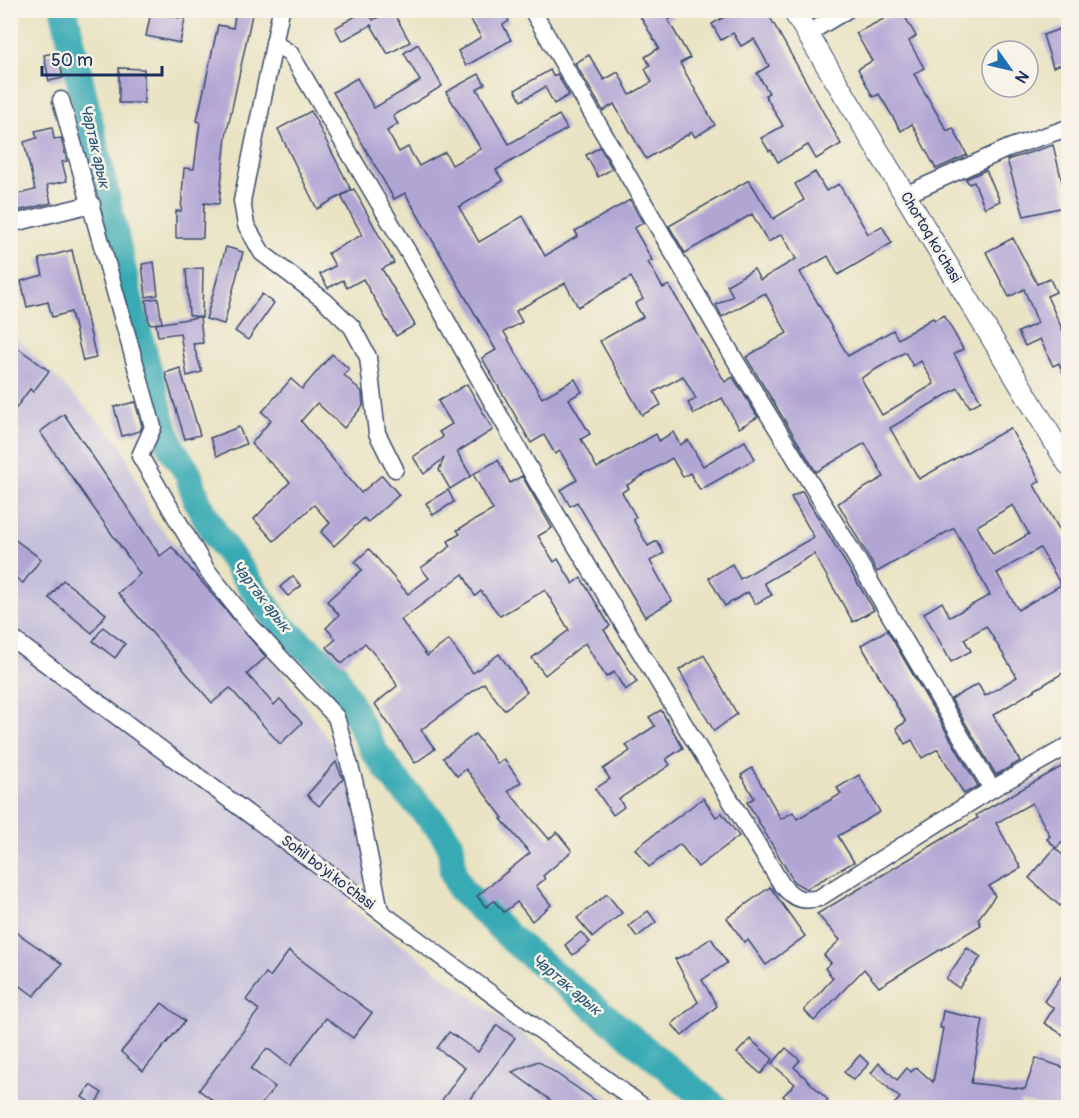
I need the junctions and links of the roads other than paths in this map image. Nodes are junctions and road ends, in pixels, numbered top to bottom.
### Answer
1 (281, 10) edge
2 (532, 10) edge
3 (794, 10) edge
4 (847, 10) edge
5 (807, 34) junction
6 (274, 43) junction
7 (61, 100) dead end
8 (1068, 129) edge
9 (905, 195) junction
10 (92, 204) junction
11 (10, 224) edge
12 (1068, 464) edge
13 (395, 469) dead end
14 (10, 637) edge
15 (1068, 746) edge
16 (993, 789) junction
17 (380, 911) junction
18 (645, 1107) edge

1 - 6 street
2 - 16 street
3 - 5 street, Chortoq ko'chasi
4 - 5 street
5 - 9 street, Chortoq ko'chasi
6 - 13 street
6 - 16 street
7 - 10 street
8 - 9 street
9 - 12 street, Chortoq ko'chasi
10 - 11 street
10 - 17 street
14 - 17 street, Sohil bo'yi ko'chasi
15 - 16 street
17 - 18 street, Sohil bo'yi ko'chasi

